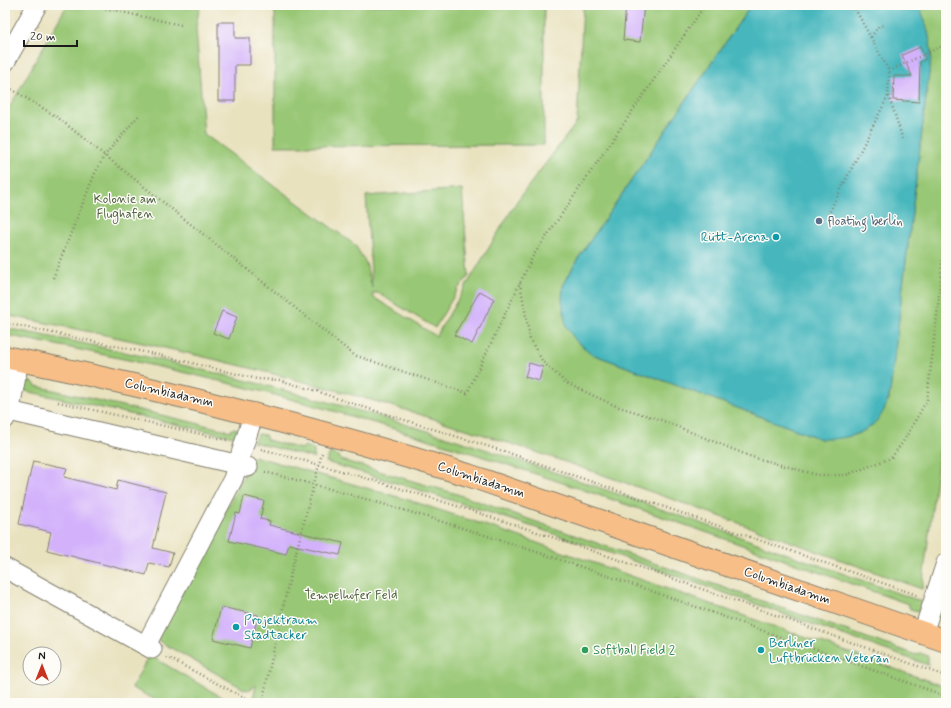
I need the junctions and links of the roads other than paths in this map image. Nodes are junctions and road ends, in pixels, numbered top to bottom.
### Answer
1 (37, 5) edge
2 (27, 14) edge
3 (5, 62) edge
4 (12, 359) edge
5 (6, 413) edge
6 (254, 413) junction
7 (243, 466) junction
8 (946, 563) edge
9 (5, 568) edge
10 (923, 633) junction
11 (946, 642) edge

1 - 2 street
2 - 3 street
4 - 5 street
4 - 6 main road, Columbiadamm
5 - 7 street
6 - 7 street
6 - 10 main road, Columbiadamm
7 - 9 street
8 - 10 street
10 - 11 main road, Columbiadamm

